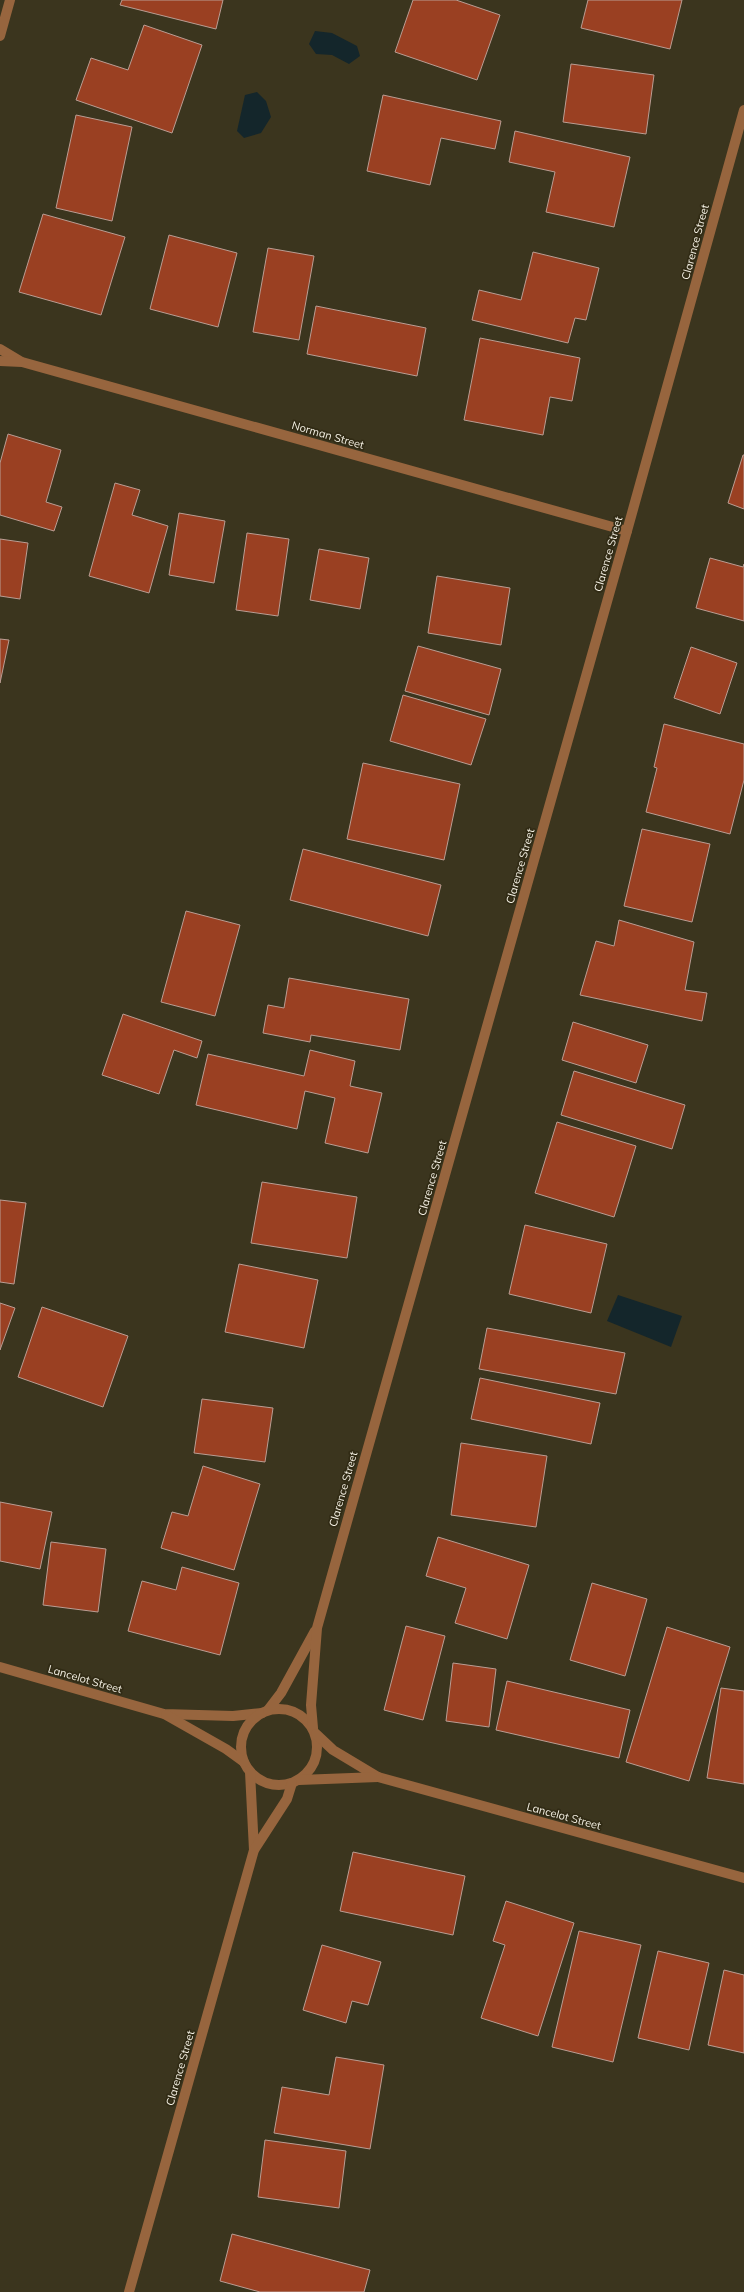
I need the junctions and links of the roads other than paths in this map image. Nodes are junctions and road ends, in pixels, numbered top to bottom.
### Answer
1 (10, 0) edge
2 (0, 36) edge
3 (744, 110) edge
4 (741, 129) edge
5 (0, 348) edge
6 (0, 361) edge
7 (22, 362) junction
8 (627, 531) junction
9 (317, 1628) junction
10 (0, 1667) edge
11 (265, 1712) junction
12 (164, 1714) junction
13 (314, 1731) junction
14 (244, 1762) junction
15 (250, 1772) junction
16 (378, 1777) junction
17 (296, 1782) junction
18 (254, 1850) junction
19 (744, 1878) edge
20 (129, 2292) edge

1 - 2 street
3 - 4 street, Clarence Street
4 - 8 street, Clarence Street
5 - 7 street, Norman Street
6 - 7 street, Norman Street
7 - 8 street, Norman Street
8 - 9 street, Clarence Street
9 - 11 street, Clarence Street
9 - 13 street, Clarence Street
10 - 12 street, Lancelot Street
11 - 12 street, Lancelot Street
11 - 13 street
11 - 14 street
12 - 14 street, Lancelot Street
13 - 16 street, Lancelot Street
13 - 17 street
14 - 15 street
15 - 17 street
15 - 18 street, Clarence Street
16 - 17 street, Lancelot Street
16 - 19 street, Lancelot Street
17 - 18 street, Clarence Street
18 - 20 street, Clarence Street

